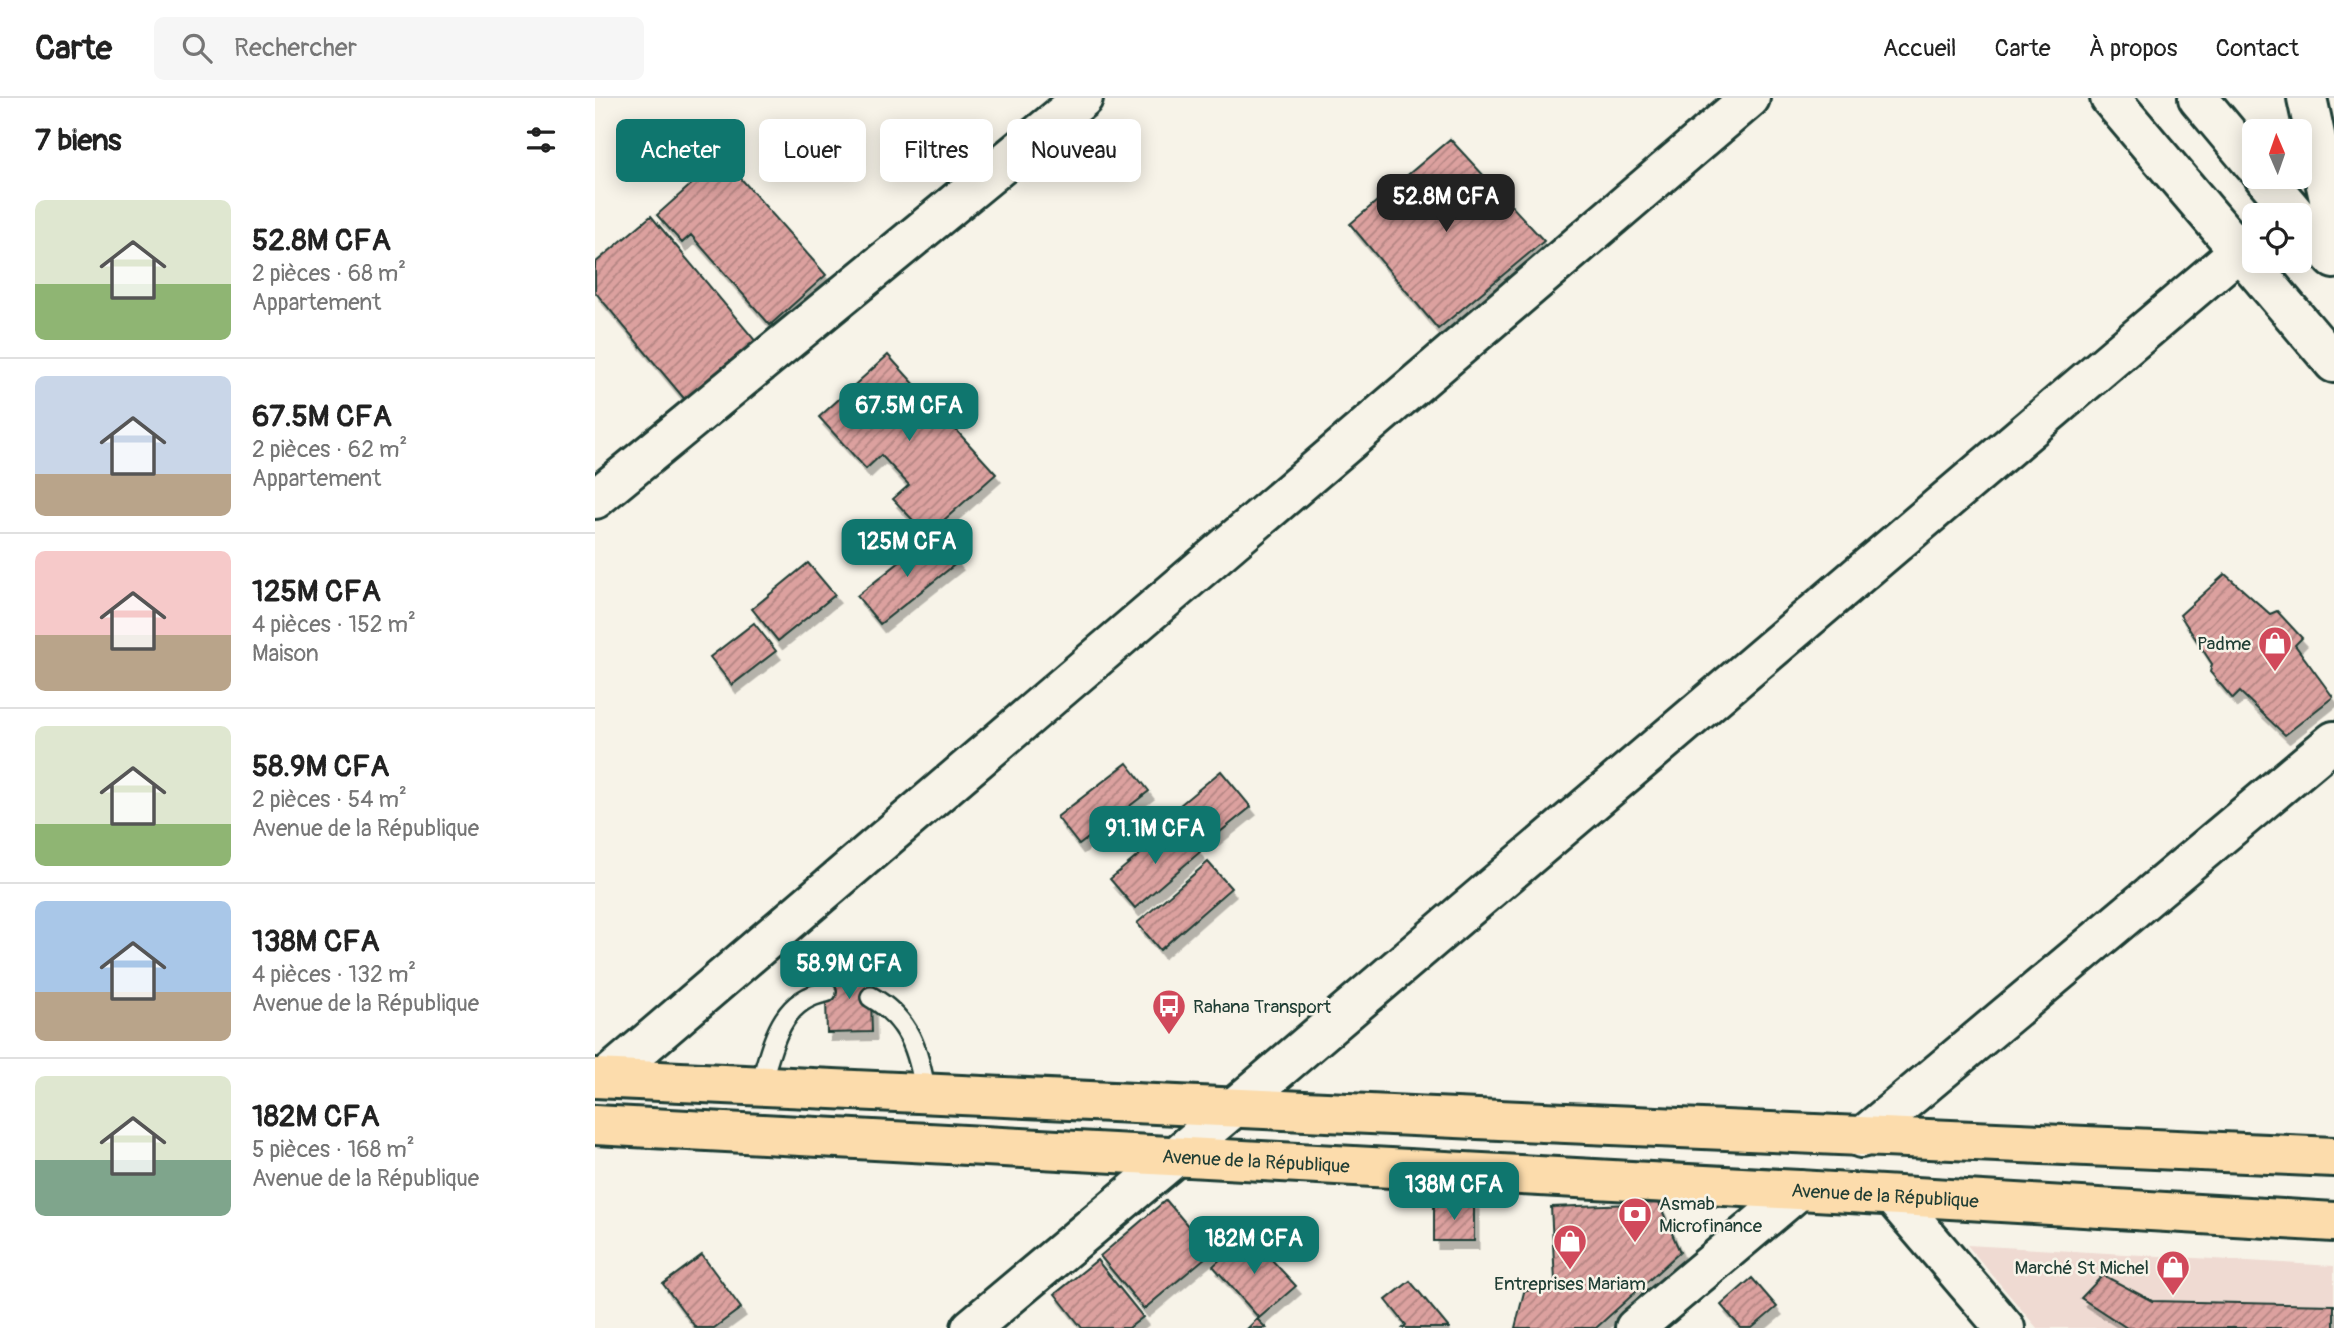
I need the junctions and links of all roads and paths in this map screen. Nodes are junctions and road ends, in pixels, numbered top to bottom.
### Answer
1 (1083, 98) edge
2 (1749, 98) edge
3 (2110, 98) edge
4 (2197, 98) edge
5 (2307, 98) edge
6 (2242, 151) edge
7 (2329, 172) edge
8 (2273, 189) edge
9 (2284, 203) edge
10 (2302, 203) edge
11 (2334, 222) edge
12 (2312, 235) edge
13 (2242, 240) edge
14 (2242, 247) edge
15 (2334, 259) edge
16 (2267, 273) edge
17 (2334, 363) edge
18 (595, 499) edge
19 (2334, 741) edge
20 (826, 992) dead end
21 (871, 997) dead end
22 (600, 1078) edge
23 (759, 1084) junction
24 (926, 1092) junction
25 (1237, 1105) junction
26 (595, 1125) edge
27 (1861, 1138) junction
28 (1172, 1156) junction
29 (2334, 1157) edge
30 (1799, 1190) junction
31 (1894, 1198) junction
32 (2334, 1222) edge
33 (971, 1328) edge
34 (1635, 1328) edge
35 (2005, 1328) edge

1 - 18 street
2 - 22 street
3 - 13 street
4 - 6 street
5 - 7 street
7 - 10 street
7 - 11 street
8 - 9 street
12 - 15 street
14 - 25 street
16 - 17 street
19 - 27 street
20 - 23 lane
21 - 24 lane
22 - 23 main road
23 - 24 main road
24 - 25 main road
25 - 27 main road
25 - 28 street
26 - 28 main road, Avenue de la République
27 - 29 main road
28 - 30 main road, Avenue de la République
28 - 33 street
30 - 31 main road, Avenue de la République
30 - 34 street
31 - 32 main road, Avenue de la République
31 - 35 street

